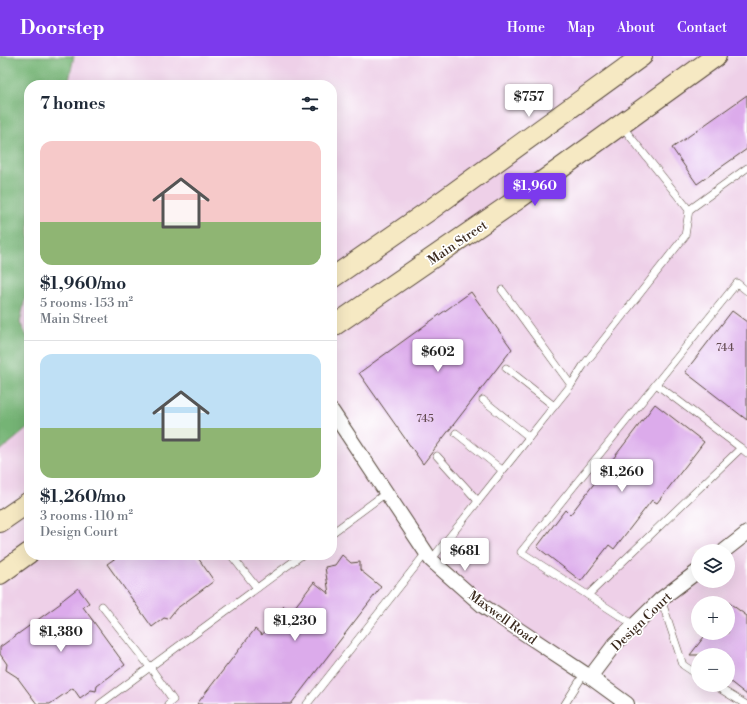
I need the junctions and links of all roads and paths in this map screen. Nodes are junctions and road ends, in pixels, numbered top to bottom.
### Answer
1 (642, 56) edge
2 (716, 56) edge
3 (621, 125) junction
4 (747, 168) edge
5 (689, 210) junction
6 (337, 275) edge
7 (502, 290) dead end
8 (747, 291) edge
9 (337, 324) edge
10 (506, 368) dead end
11 (656, 384) junction
12 (571, 385) junction
13 (483, 400) dead end
14 (554, 406) junction
15 (337, 419) edge
16 (456, 433) dead end
17 (529, 437) junction
18 (744, 451) edge
19 (437, 456) dead end
20 (502, 470) junction
21 (386, 493) junction
22 (478, 501) junction
23 (24, 505) edge
24 (0, 522) edge
25 (337, 529) edge
26 (747, 533) edge
27 (733, 544) edge
28 (428, 556) junction
29 (24, 557) edge
30 (235, 560) edge
31 (295, 560) edge
32 (0, 574) edge
33 (691, 576) edge
34 (257, 588) junction
35 (588, 595) junction
36 (661, 599) junction
37 (102, 606) dead end
38 (634, 625) junction
39 (150, 667) junction
40 (691, 670) edge
41 (587, 676) junction
42 (725, 692) edge
43 (100, 704) edge
44 (168, 704) edge
45 (307, 704) edge
46 (565, 704) edge
47 (627, 704) edge
48 (745, 704) edge

1 - 6 main road
2 - 3 main road, Main Street
3 - 5 lane
3 - 9 main road, Main Street
4 - 5 lane
5 - 12 lane
7 - 12 lane
8 - 11 lane
10 - 14 lane
11 - 18 lane
11 - 35 lane
12 - 14 lane
13 - 17 lane
14 - 17 lane
15 - 21 street, Maxwell Road
16 - 20 lane
17 - 20 lane
18 - 35 lane
19 - 22 lane
20 - 22 lane
21 - 25 lane
21 - 28 street, Maxwell Road
22 - 28 lane
23 - 24 main road
26 - 27 street
28 - 41 street, Maxwell Road
28 - 45 lane
29 - 32 main road
30 - 34 lane
31 - 34 lane
33 - 36 street, Design Court
34 - 39 lane
35 - 38 lane
36 - 38 street, Design Court
36 - 40 lane
37 - 39 lane
38 - 41 street, Design Court
39 - 43 lane
39 - 44 lane
41 - 46 lane
41 - 47 street, Maxwell Road
42 - 48 lane

